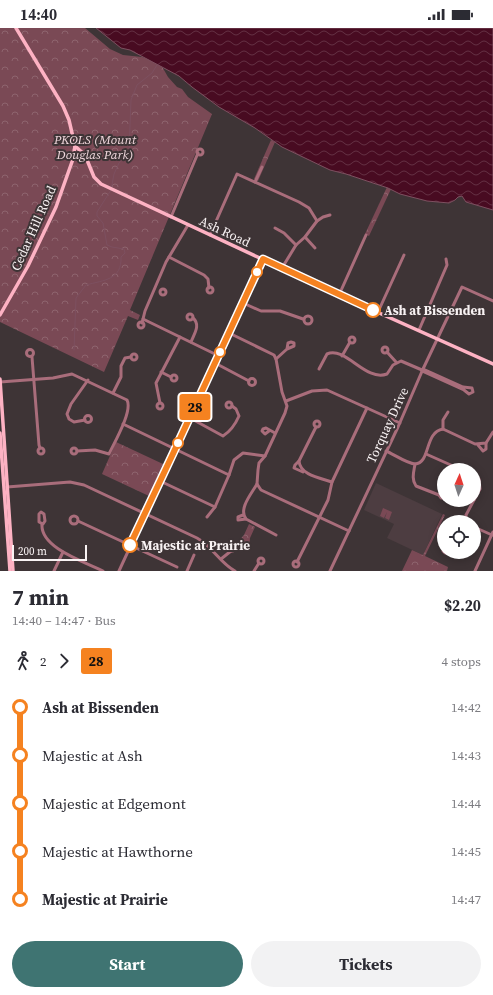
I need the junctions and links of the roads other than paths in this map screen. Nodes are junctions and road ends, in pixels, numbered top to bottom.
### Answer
1 (16, 28) edge
2 (75, 146) junction
3 (198, 154) dead end
4 (262, 168) dead end
5 (255, 182) junction
6 (330, 215) dead end
7 (171, 217) junction
8 (317, 221) junction
9 (188, 225) junction
10 (275, 228) dead end
11 (210, 235) junction
12 (366, 235) dead end
13 (305, 237) junction
14 (296, 245) junction
15 (315, 248) dead end
16 (404, 255) dead end
17 (169, 258) junction
18 (263, 259) junction
19 (446, 259) dead end
20 (282, 268) junction
21 (155, 288) junction
22 (209, 288) dead end
23 (160, 291) dead end
24 (339, 295) junction
25 (493, 301) edge
26 (243, 303) junction
27 (378, 312) junction
28 (0, 315) edge
29 (193, 318) dead end
30 (304, 319) dead end
31 (419, 330) junction
32 (230, 333) junction
33 (180, 337) junction
34 (437, 338) junction
35 (190, 342) junction
36 (350, 342) dead end
37 (287, 349) dead end
38 (387, 352) dead end
39 (219, 356) junction
40 (342, 356) junction
41 (32, 357) dead end
42 (131, 357) dead end
43 (276, 358) junction
44 (396, 362) junction
45 (215, 363) junction
46 (493, 364) edge
47 (319, 369) dead end
48 (422, 370) junction
49 (161, 372) junction
50 (171, 376) dead end
51 (34, 380) junction
52 (88, 380) junction
53 (0, 381) edge
54 (249, 381) dead end
55 (113, 393) junction
56 (286, 401) junction
57 (160, 403) dead end
58 (232, 406) dead end
59 (367, 408) junction
60 (448, 412) dead end
61 (190, 418) junction
62 (85, 420) dead end
63 (400, 423) junction
64 (122, 424) junction
65 (316, 427) dead end
66 (442, 429) junction
67 (269, 431) dead end
68 (493, 432) edge
69 (0, 433) edge
70 (275, 433) junction
71 (486, 443) junction
72 (478, 445) junction
73 (40, 448) dead end
74 (174, 449) junction
75 (77, 451) dead end
76 (386, 451) junction
77 (426, 454) junction
78 (265, 456) junction
79 (299, 461) junction
80 (446, 463) edge
81 (415, 464) junction
82 (305, 472) junction
83 (229, 475) junction
84 (160, 481) junction
85 (332, 482) junction
86 (258, 484) junction
87 (4, 487) edge
88 (437, 494) edge
89 (215, 507) junction
90 (145, 514) junction
91 (207, 517) dead end
92 (320, 517) junction
93 (78, 520) dead end
94 (42, 524) dead end
95 (481, 530) edge
96 (348, 531) junction
97 (492, 534) edge
98 (276, 535) dead end
99 (130, 545) junction
100 (230, 551) dead end
101 (63, 552) junction
102 (194, 555) dead end
103 (221, 559) junction
104 (297, 562) dead end
105 (259, 563) dead end
106 (177, 567) dead end
107 (10, 571) edge
108 (13, 571) edge
109 (54, 571) edge
110 (102, 571) edge
111 (119, 571) edge
112 (187, 571) edge
113 (235, 571) edge
114 (254, 571) edge
115 (330, 571) edge
116 (475, 571) edge

1 - 2 main road
2 - 7 main road, Ash Road
2 - 28 main road, Cedar Hill Road
3 - 7 street
4 - 5 street
5 - 8 street
5 - 11 street
6 - 8 street
7 - 9 main road, Ash Road
8 - 13 street
9 - 11 main road, Ash Road
9 - 17 street
10 - 14 street
11 - 18 main road, Ash Road
12 - 24 street
13 - 14 street
13 - 15 street
14 - 20 street
16 - 27 street
17 - 21 street
17 - 22 street
18 - 20 main road, Ash Road
18 - 26 street
19 - 31 street
20 - 24 main road, Ash Road
21 - 23 street
21 - 33 street
24 - 27 main road, Ash Road
25 - 34 street, Torquay Drive
26 - 30 street
26 - 32 street
27 - 31 main road, Ash Road
29 - 35 street
31 - 34 main road, Ash Road
32 - 39 street
32 - 43 street
33 - 35 street
33 - 49 street
34 - 46 main road, Ash Road
34 - 48 street, Torquay Drive
35 - 39 street
36 - 40 street
37 - 43 street
38 - 44 street
39 - 45 street
40 - 44 street
40 - 47 street
41 - 51 street
42 - 55 street
43 - 56 street
44 - 48 street
45 - 54 street
45 - 61 street
48 - 48 street
48 - 63 street, Torquay Drive
49 - 50 street
49 - 57 street
51 - 52 street
51 - 53 street
51 - 73 street
52 - 55 street
52 - 62 street
53 - 87 main road
55 - 64 street
56 - 59 street
56 - 70 street
58 - 61 street
59 - 63 street
59 - 85 street
60 - 66 street
61 - 74 street
63 - 76 street, Torquay Drive
64 - 74 street
64 - 75 street
65 - 79 street
66 - 72 street
66 - 77 street
67 - 70 street
68 - 71 street
69 - 87 main road
70 - 78 street
71 - 72 street
71 - 72 street
74 - 83 street
74 - 84 street
76 - 81 street
76 - 96 street, Torquay Drive
77 - 80 street
77 - 81 street
78 - 83 street
78 - 86 street
79 - 82 street
79 - 82 street
81 - 88 street
82 - 85 street
83 - 89 street
84 - 89 street
84 - 90 street
85 - 92 street
86 - 92 street
86 - 98 street
87 - 90 street
87 - 107 main road
87 - 108 main road
89 - 91 street
90 - 99 street
90 - 103 street
92 - 96 street
92 - 104 street
93 - 99 street
94 - 101 street
95 - 97 street
96 - 115 street, Torquay Drive
97 - 116 street
99 - 106 street
99 - 111 street
100 - 103 street
101 - 109 street
101 - 110 street
102 - 112 street
103 - 113 street
105 - 114 street

